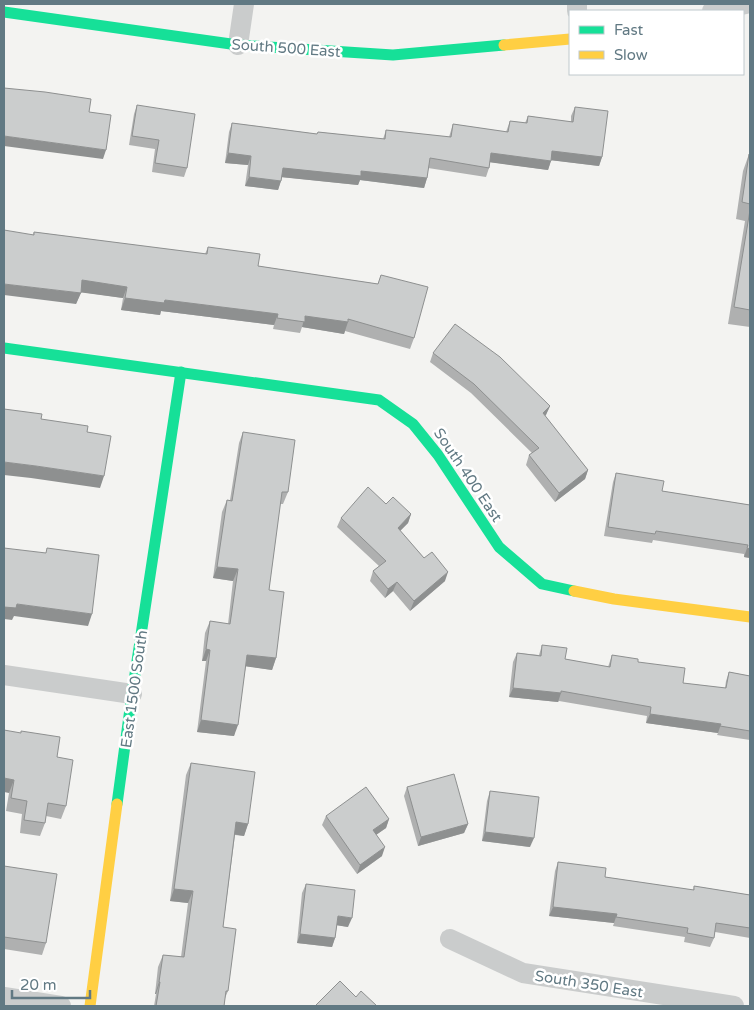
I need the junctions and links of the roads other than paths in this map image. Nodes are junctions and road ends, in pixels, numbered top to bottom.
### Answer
1 (244, 4) edge
2 (746, 4) edge
3 (717, 10) edge
4 (4, 12) edge
5 (569, 39) edge
6 (238, 45) junction
7 (4, 348) edge
8 (181, 372) junction
9 (750, 617) edge
10 (4, 675) edge
11 (132, 694) junction
12 (450, 939) dead end
13 (4, 997) edge
14 (61, 1006) edge
15 (90, 1006) edge
16 (734, 1006) edge

1 - 6 street
2 - 3 street
4 - 6 street, South 500 East
5 - 6 street, South 500 East
7 - 8 street, South 400 East
8 - 9 street, South 400 East
8 - 11 street, East 1500 South
10 - 11 street
11 - 15 street, East 1500 South
12 - 16 street, South 350 East
13 - 14 street

